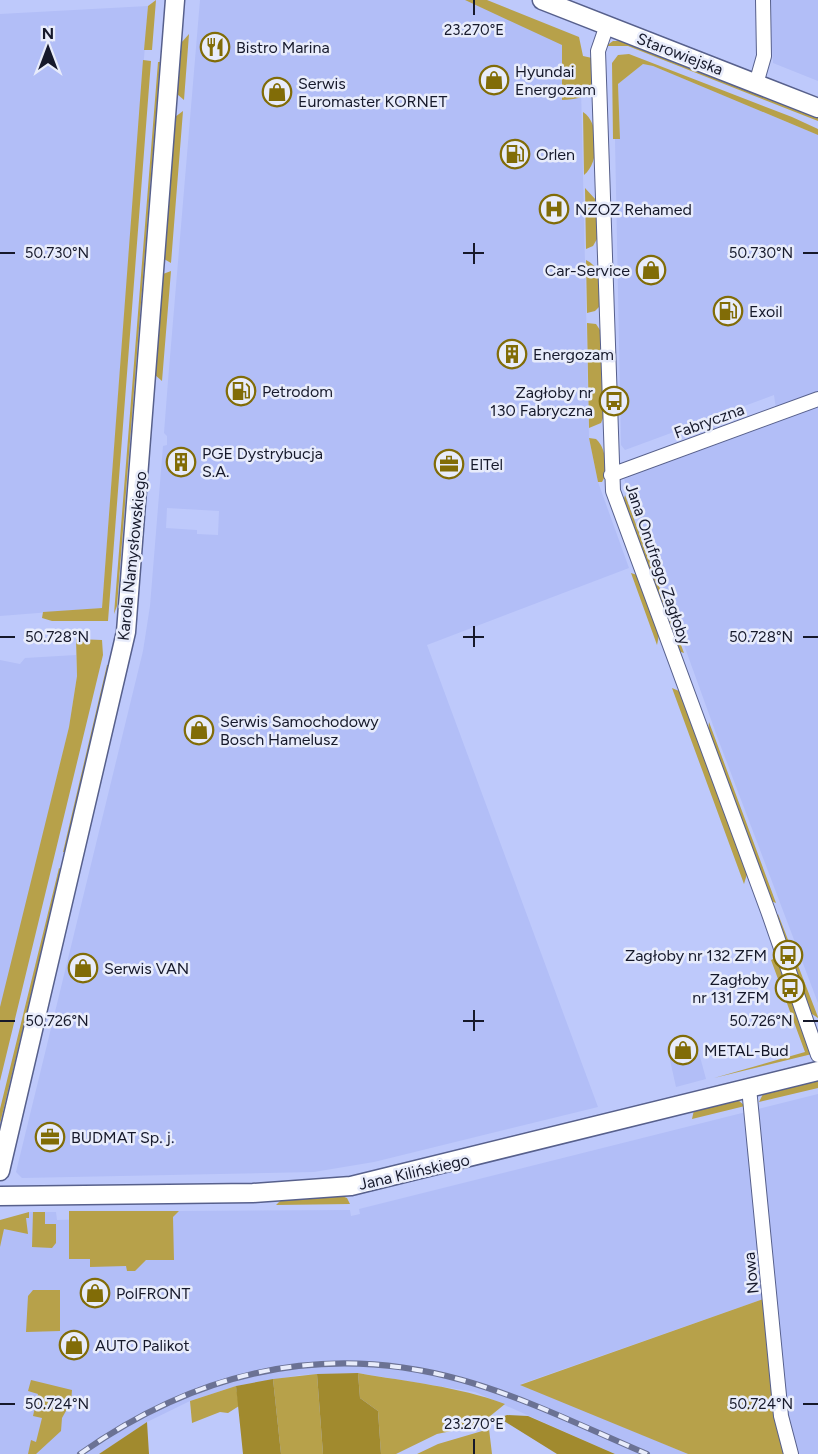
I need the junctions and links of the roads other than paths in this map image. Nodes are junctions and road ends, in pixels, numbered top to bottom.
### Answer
1 (175, 0) edge
2 (542, 0) edge
3 (763, 0) edge
4 (607, 25) junction
5 (756, 84) junction
6 (818, 108) edge
7 (818, 399) edge
8 (611, 475) junction
9 (818, 1055) edge
10 (818, 1071) edge
11 (749, 1088) junction
12 (0, 1171) edge
13 (0, 1196) edge
14 (791, 1454) edge

1 - 12 street, Karola Namysłowskiego
2 - 4 street, Starowiejska
3 - 5 street
4 - 5 street, Starowiejska
4 - 8 street, Jana Onufrego Zagłoby
5 - 6 street, Starowiejska
7 - 8 street, Fabryczna
8 - 9 street, Jana Onufrego Zagłoby
10 - 11 street, Jana Kilińskiego
11 - 13 street, Jana Kilińskiego
11 - 14 street, Nowa

